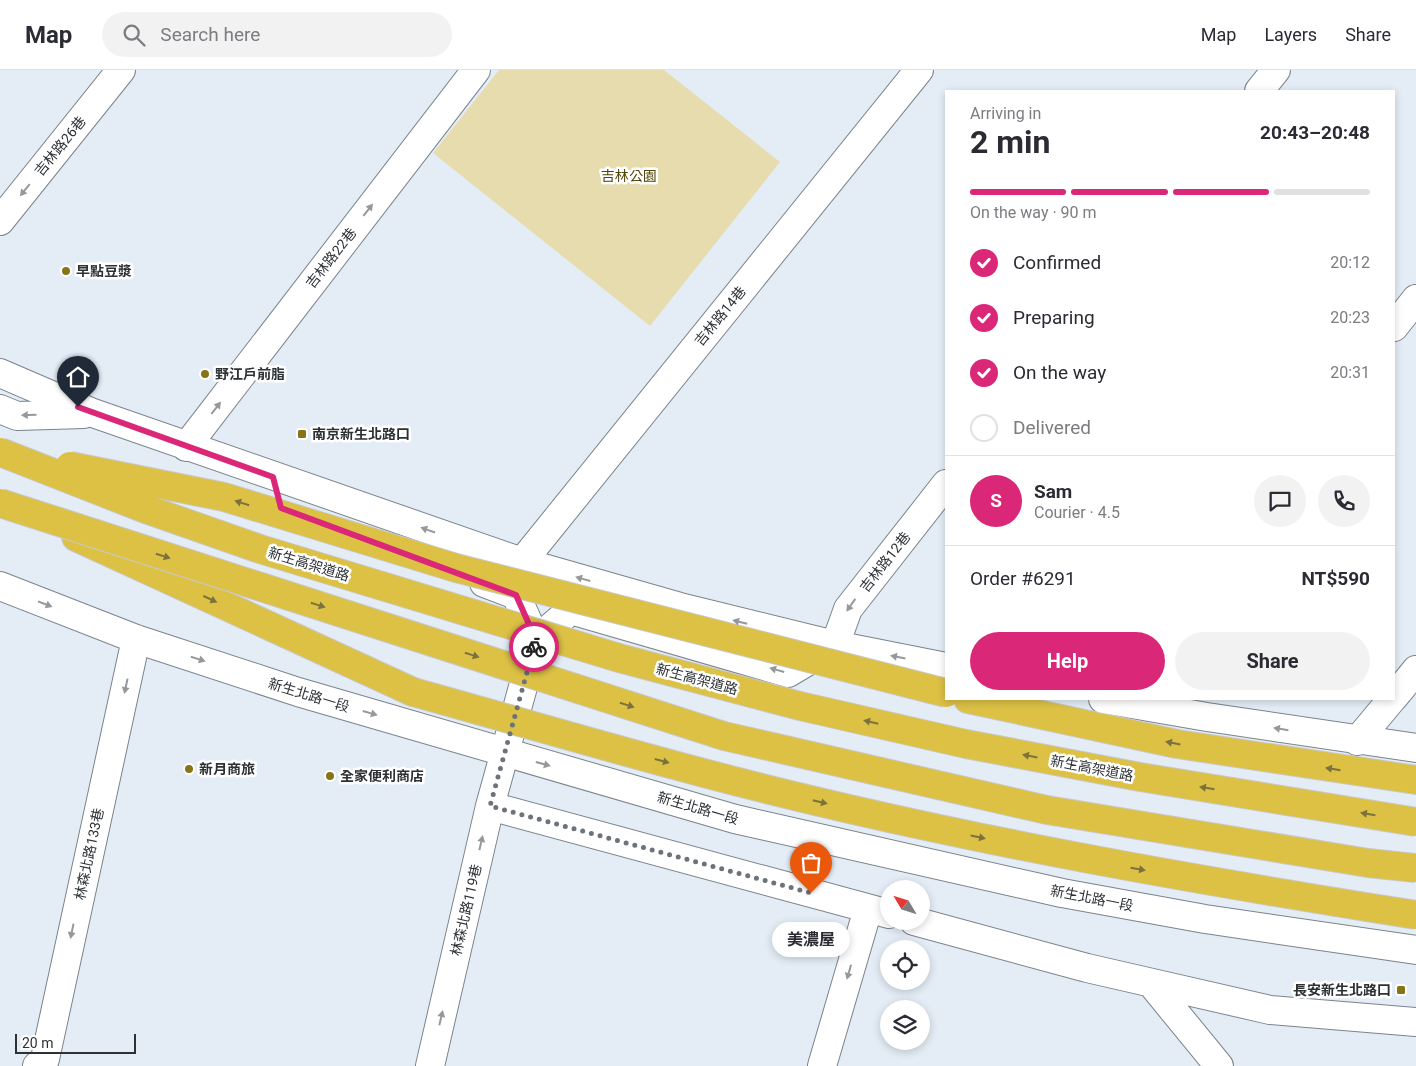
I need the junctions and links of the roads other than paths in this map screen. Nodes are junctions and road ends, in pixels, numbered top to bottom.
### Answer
1 (120, 70) edge
2 (476, 70) edge
3 (919, 70) edge
4 (1276, 70) edge
5 (1259, 90) edge
6 (0, 221) edge
7 (1416, 300) edge
8 (1395, 326) edge
9 (0, 373) edge
10 (0, 408) edge
11 (93, 413) junction
12 (186, 447) junction
13 (0, 452) edge
14 (273, 477) junction
15 (945, 485) edge
16 (4, 504) edge
17 (522, 562) junction
18 (0, 586) edge
19 (136, 639) junction
20 (536, 640) junction
21 (835, 645) junction
22 (945, 667) edge
23 (1416, 670) edge
24 (945, 693) edge
25 (1395, 696) edge
26 (973, 700) edge
27 (1109, 700) edge
28 (1391, 700) edge
29 (1357, 741) junction
30 (1416, 748) edge
31 (504, 754) junction
32 (1416, 780) edge
33 (490, 806) junction
34 (1416, 822) edge
35 (1416, 868) edge
36 (878, 911) edge
37 (1416, 915) edge
38 (930, 925) edge
39 (1416, 950) edge
40 (1151, 982) junction
41 (1416, 1022) edge
42 (37, 1066) edge
43 (430, 1066) edge
44 (822, 1066) edge
45 (1220, 1066) edge

1 -> 6 street, 吉林路26巷
12 -> 2 street, 吉林路22巷
3 - 17 street, 吉林路14巷
4 - 5 street
7 - 8 street
9 - 11 street
11 -> 10 street
11 - 12 street
12 - 14 street
24 -> 13 highway, bridge
34 -> 13 highway, 新生高架道路, bridge
17 -> 14 street
14 - 20 street
15 -> 21 street, 吉林路12巷
16 -> 35 highway, bridge
16 -> 37 highway, bridge
21 -> 17 street
18 -> 19 street, 新生北路一段
19 -> 31 street, 新生北路一段
19 -> 42 street, 林森北路133巷
21 -> 20 street
20 - 31 street, 林森北路119巷
22 -> 21 street
23 - 25 street
32 -> 26 highway
29 -> 27 street
28 - 29 street
29 - 30 street
31 - 33 street, 林森北路119巷
31 -> 39 street, 新生北路一段
33 - 36 street
43 -> 33 street, 林森北路119巷
36 -> 44 street
38 - 40 street
40 - 41 street
40 - 45 street

